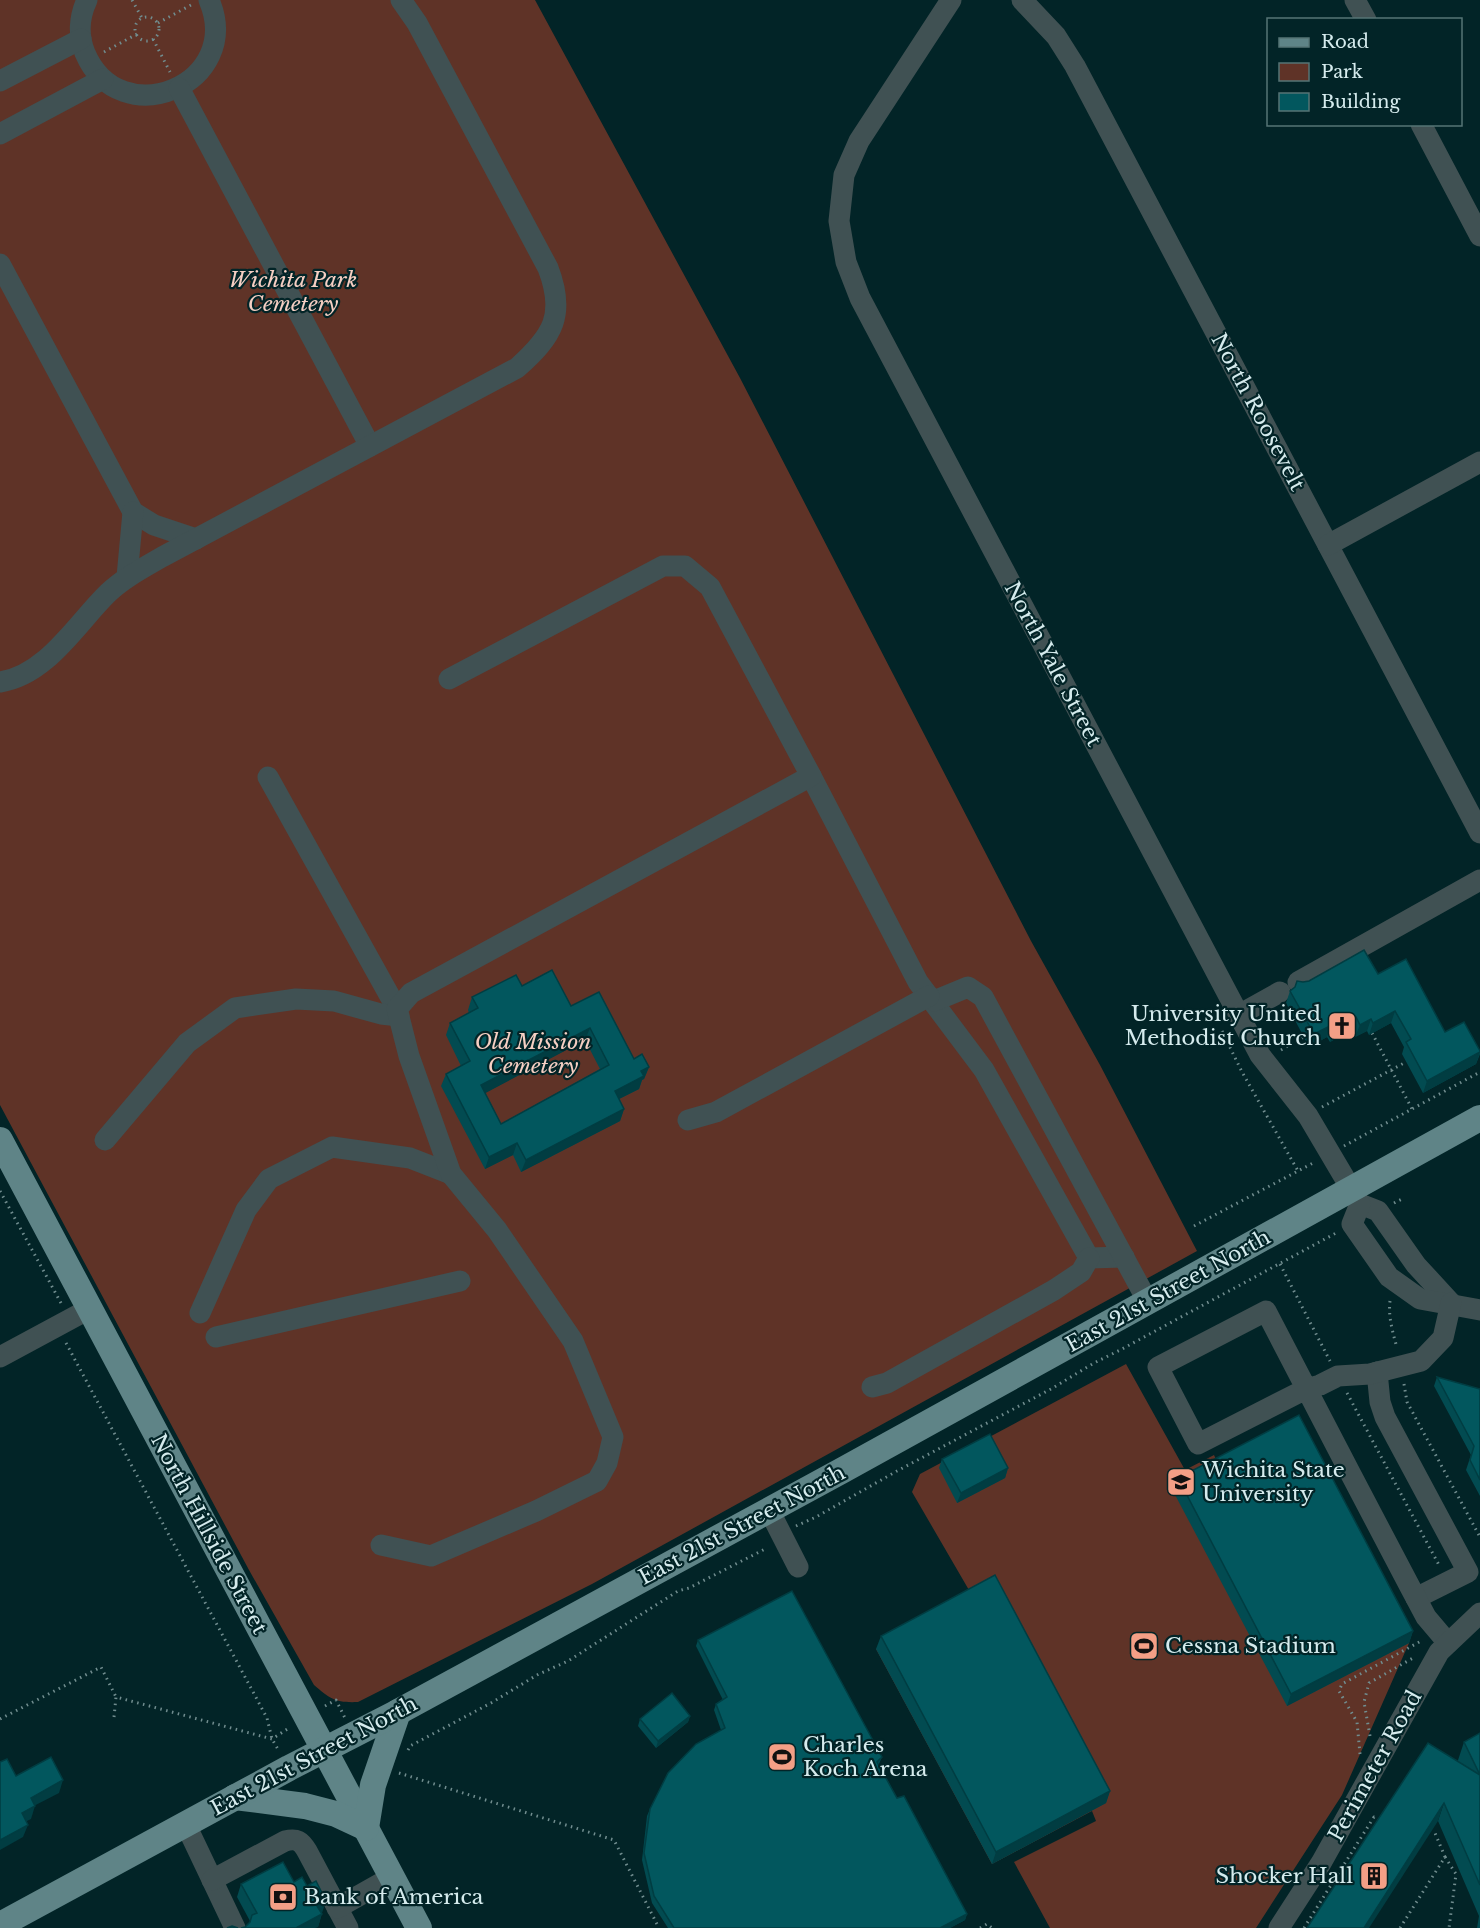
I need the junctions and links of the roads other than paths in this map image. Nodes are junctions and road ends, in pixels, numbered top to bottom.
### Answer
1 (87, 0) edge
2 (401, 0) edge
3 (951, 0) edge
4 (1022, 0) edge
5 (1355, 0) edge
6 (201, 2) edge
7 (1364, 18) edge
8 (81, 39) junction
9 (103, 79) junction
10 (0, 81) edge
11 (179, 88) junction
12 (1422, 126) edge
13 (0, 134) edge
14 (1480, 236) edge
15 (0, 264) edge
16 (370, 446) junction
17 (1480, 462) edge
18 (133, 512) junction
19 (196, 539) junction
20 (1328, 545) junction
21 (128, 577) junction
22 (449, 679) dead end
23 (0, 682) edge
24 (268, 777) dead end
25 (811, 777) junction
26 (1480, 833) edge
27 (1480, 880) edge
28 (1298, 982) edge
29 (1280, 992) dead end
30 (932, 998) junction
31 (398, 1013) junction
32 (1239, 1015) junction
33 (1480, 1118) edge
34 (687, 1120) dead end
35 (0, 1140) edge
36 (105, 1140) dead end
37 (451, 1174) junction
38 (1356, 1196) junction
39 (1089, 1257) junction
40 (1124, 1257) junction
41 (460, 1281) dead end
42 (1148, 1302) junction
43 (1451, 1304) junction
44 (89, 1309) junction
45 (1480, 1310) edge
46 (200, 1313) dead end
47 (216, 1337) dead end
48 (0, 1357) edge
49 (1377, 1372) junction
50 (872, 1387) dead end
51 (1306, 1389) junction
52 (769, 1510) junction
53 (381, 1545) dead end
54 (798, 1567) dead end
55 (1416, 1598) junction
56 (1480, 1613) edge
57 (1448, 1643) junction
58 (398, 1712) junction
59 (324, 1750) junction
60 (235, 1797) junction
61 (186, 1825) junction
62 (366, 1828) junction
63 (392, 1877) junction
64 (212, 1880) junction
65 (337, 1908) junction
66 (0, 1925) edge
67 (235, 1928) edge
68 (348, 1928) edge
69 (419, 1928) edge
70 (1279, 1928) edge

1 - 8 street
2 - 16 street
3 - 32 street, North Yale Street
4 - 20 street, North Roosevelt
5 - 7 street
6 - 11 street
8 - 9 street
8 - 10 street
9 - 11 street
9 - 13 street
11 - 16 street
12 - 14 street
15 - 18 street
16 - 19 street
17 - 20 street
18 - 19 street
18 - 21 street
19 - 21 street
20 - 26 street, North Roosevelt
21 - 23 street
22 - 25 street
24 - 31 street
25 - 30 street
25 - 31 street
27 - 28 street
29 - 32 street
30 - 34 street
30 - 39 street
30 - 40 street
31 - 36 street
31 - 37 street
32 - 38 street, North Yale Street
33 - 38 main road, East 21st Street North
35 - 44 main road, North Hillside Street
37 - 46 street
37 - 53 street
38 - 42 main road, East 21st Street North
38 - 43 street, North Yale Street
38 - 43 street
39 - 40 street
39 - 50 street
40 - 42 street
41 - 47 street
42 - 52 main road, East 21st Street North
43 - 45 street
43 - 49 street
44 - 48 street
44 - 59 main road, North Hillside Street
49 - 51 street
49 - 55 street
51 - 51 street
51 - 55 street
52 - 54 street
52 - 58 main road, East 21st Street North
55 - 57 street
56 - 57 street, Perimeter Road
57 - 70 street, Perimeter Road
58 - 59 main road, East 21st Street North
58 - 62 main road
59 - 60 main road, East 21st Street North
59 - 62 main road, North Hillside Street
60 - 61 main road, East 21st Street North
60 - 62 main road
61 - 64 street
61 - 66 main road, East 21st Street North
62 - 63 main road, North Hillside Street
63 - 65 street
63 - 69 main road, North Hillside Street
64 - 65 street
64 - 67 street
65 - 68 street

